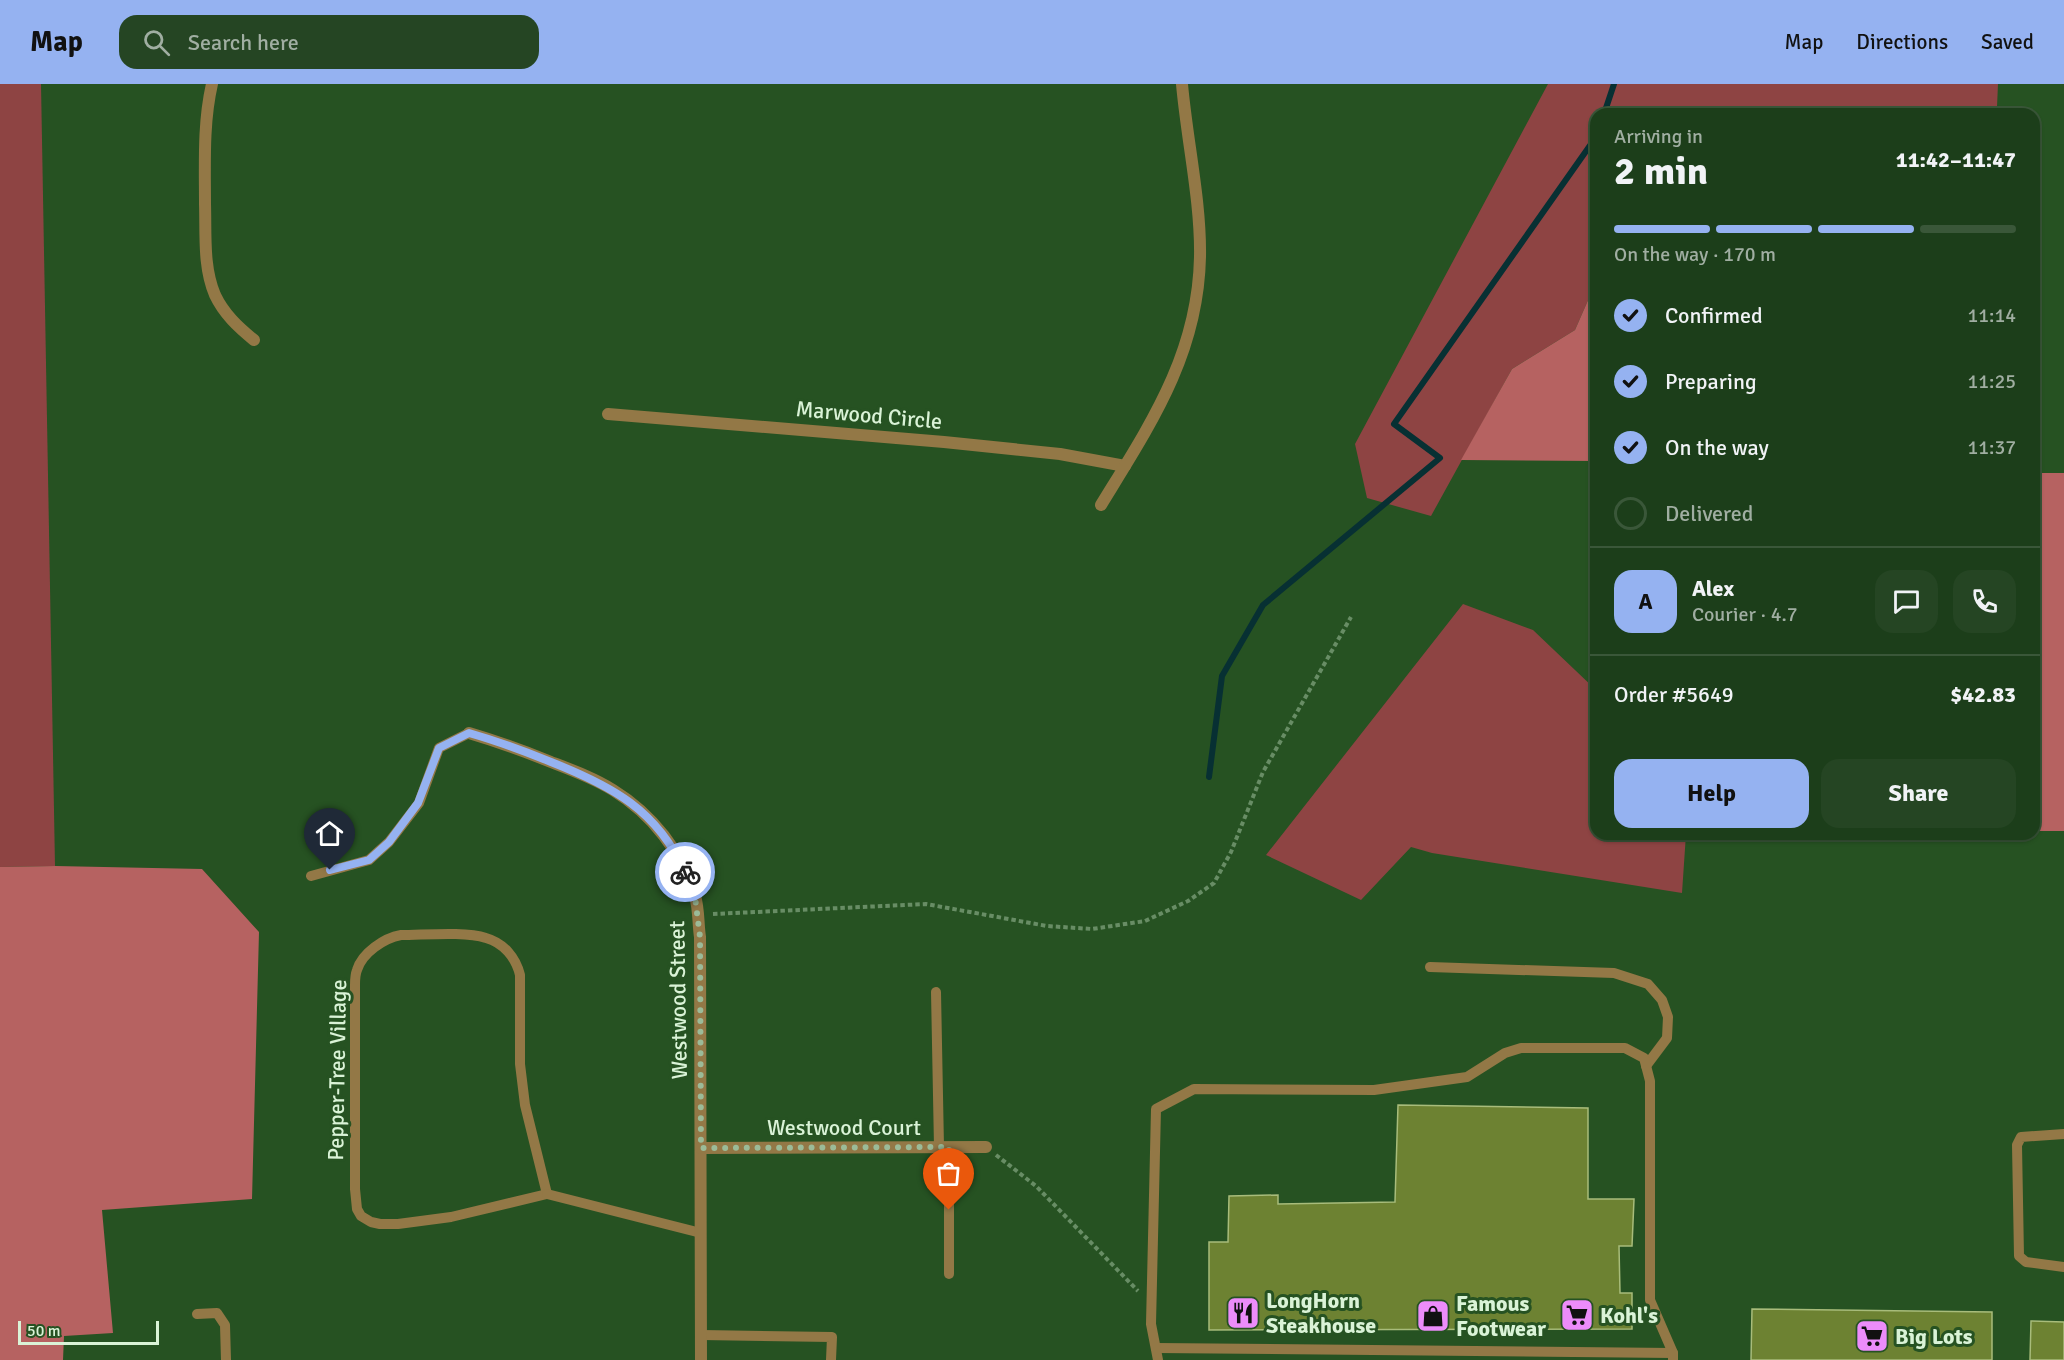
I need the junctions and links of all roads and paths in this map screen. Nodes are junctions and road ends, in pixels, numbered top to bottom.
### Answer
1 (212, 84) edge
2 (1182, 84) edge
3 (254, 340) dead end
4 (608, 414) dead end
5 (1125, 466) junction
6 (1101, 505) dead end
7 (1351, 617) dead end
8 (469, 733) joint
9 (311, 876) dead end
10 (698, 915) junction
11 (1430, 967) dead end
12 (936, 992) dead end
13 (1646, 1066) junction
14 (2064, 1134) edge
15 (944, 1147) junction
16 (986, 1147) joint
17 (701, 1148) junction
18 (547, 1194) junction
19 (702, 1233) junction
20 (2064, 1267) edge
21 (949, 1274) dead end
22 (1151, 1305) junction
23 (197, 1314) dead end
24 (701, 1335) junction
25 (1156, 1348) junction
26 (1419, 1355) edge
27 (1673, 1357) edge
28 (226, 1360) edge
29 (701, 1360) edge
30 (831, 1360) edge
31 (1158, 1360) edge

1 - 3 street
2 - 5 street
4 - 5 street, Marwood Circle
5 - 6 street
7 - 10 path
8 - 9 lane
8 - 10 street, Westwood Street
10 - 17 street, Westwood Street
11 - 13 lane
12 - 15 lane
13 - 22 lane
13 - 27 lane
14 - 20 lane
15 - 16 street, Westwood Court
15 - 17 street, Westwood Court
15 - 21 lane
16 - 22 path
17 - 19 street, Westwood Street
18 - 18 lane, Pepper-Tree Village
18 - 19 lane, Pepper-Tree Village
19 - 24 street, Westwood Street
22 - 25 lane
23 - 28 lane
24 - 29 street, Westwood Street
24 - 30 lane
25 - 26 lane
25 - 31 lane
26 - 27 lane

